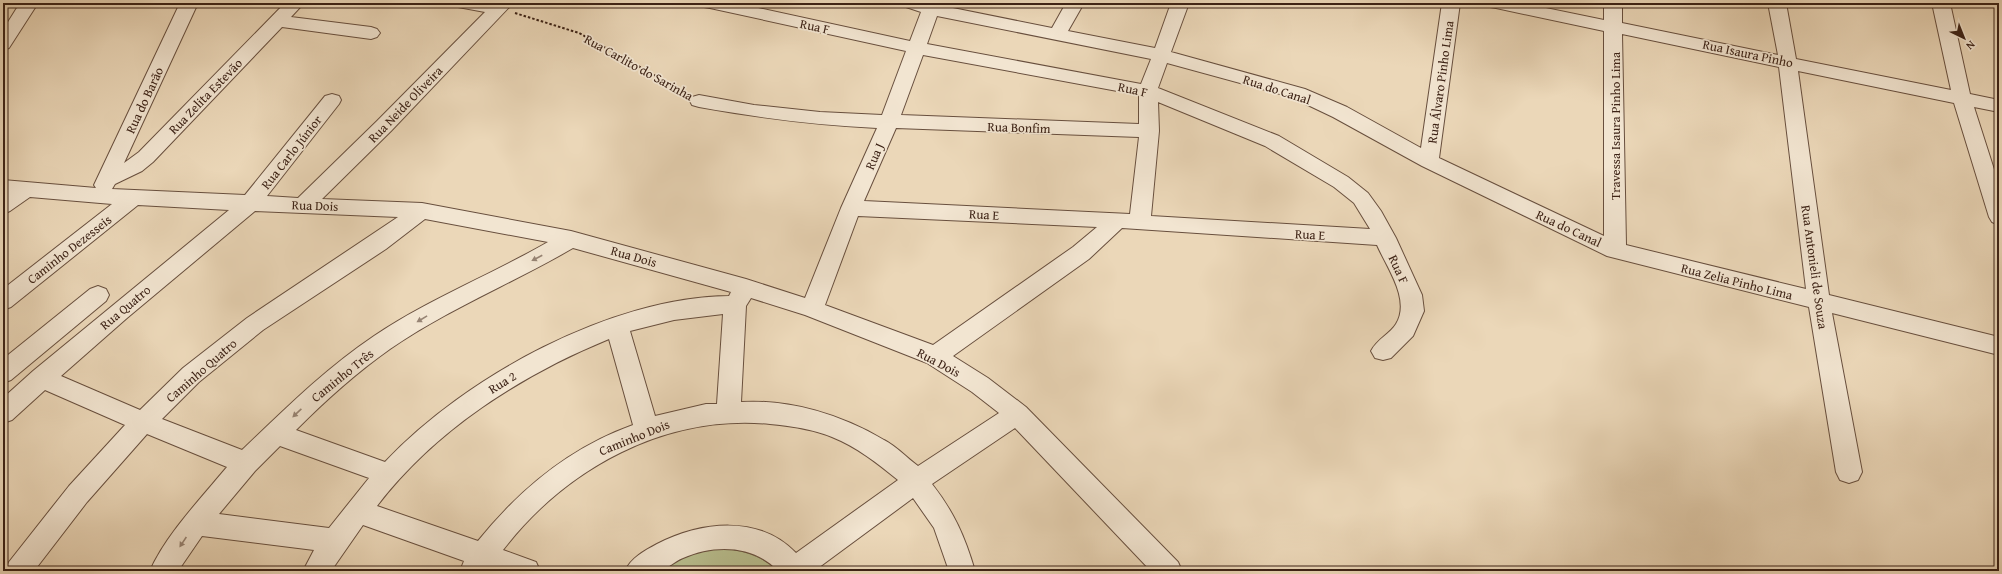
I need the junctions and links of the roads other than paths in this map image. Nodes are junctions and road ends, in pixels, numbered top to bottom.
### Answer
1 (29, 3) edge
2 (189, 3) edge
3 (295, 3) edge
4 (464, 3) edge
5 (710, 3) edge
6 (912, 3) edge
7 (1075, 3) edge
8 (1180, 3) edge
9 (1451, 3) edge
10 (1496, 3) edge
11 (1613, 3) edge
12 (1777, 3) edge
13 (1941, 3) edge
14 (501, 6) edge
15 (933, 6) edge
16 (278, 21) junction
17 (1614, 26) junction
18 (370, 33) dead end
19 (1057, 34) junction
20 (6, 35) edge
21 (917, 48) junction
22 (1161, 55) junction
23 (1788, 62) junction
24 (1148, 91) junction
25 (1962, 99) junction
26 (332, 100) dead end
27 (699, 101) road end
28 (1999, 106) edge
29 (889, 123) junction
30 (1149, 131) junction
31 (1429, 161) junction
32 (3, 187) edge
33 (102, 188) junction
34 (26, 189) junction
35 (135, 197) junction
36 (250, 204) junction
37 (304, 204) junction
38 (3, 206) edge
39 (851, 208) junction
40 (422, 211) junction
41 (1999, 217) edge
42 (1118, 220) junction
43 (1140, 223) junction
44 (571, 238) junction
45 (1385, 238) junction
46 (1615, 250) junction
47 (98, 295) dead end
48 (741, 297) junction
49 (3, 302) edge
50 (1819, 302) junction
51 (812, 309) junction
52 (617, 326) junction
53 (1999, 346) edge
54 (1383, 351) dead end
55 (935, 356) junction
56 (3, 373) edge
57 (41, 378) junction
58 (728, 412) junction
59 (3, 413) edge
60 (1017, 414) junction
61 (143, 422) junction
62 (646, 429) junction
63 (275, 433) junction
64 (246, 462) junction
65 (1849, 472) dead end
66 (388, 474) junction
67 (915, 482) junction
68 (356, 511) junction
69 (196, 523) junction
70 (335, 541) junction
71 (478, 563) edge
72 (796, 570) edge
73 (18, 571) edge
74 (163, 571) edge
75 (316, 571) edge
76 (527, 571) edge
77 (638, 571) edge
78 (962, 571) edge
79 (1169, 571) edge

1 - 20 street
2 - 33 street, Rua do Barão
3 - 16 street, Rua Zelita Estevão
4 - 14 street
5 - 21 street, Rua F
6 - 15 street, Rua do Canal
7 - 19 street
8 - 22 street
9 - 31 street, Rua Álvaro Pinho Lima
10 - 17 street, Rua Isaura Pinho
11 - 17 street, Travessa Isaura Pinho Lima
12 - 23 street, Rua Antonieli de Souza
13 - 25 street
14 - 37 street, Rua Neide Oliveira
15 - 19 street, Rua do Canal
15 - 21 street, Rua J
16 - 18 street
16 - 33 street, Rua Zelita Estevão
17 - 23 street, Rua Isaura Pinho
17 - 46 street, Travessa Isaura Pinho Lima
19 - 22 street, Rua do Canal
21 - 24 street, Rua F
21 - 29 street, Rua J
22 - 24 street
22 - 31 street, Rua do Canal
23 - 25 street, Rua Isaura Pinho
23 - 50 street, Rua Antonieli de Souza
24 - 30 street
24 - 45 street, Rua F
25 - 28 street, Rua Isaura Pinho
25 - 41 street
26 - 36 street, Rua Carlo Júnior
27 - 29 street, Rua Carlito do Sarinha
29 - 30 street, Rua Bonfim
29 - 39 street, Rua J
30 - 43 street
31 - 46 street, Rua do Canal
32 - 34 street, Rua Dois
33 - 34 street, Rua Dois
33 - 35 street, Rua Dois
34 - 38 street
35 - 36 street, Rua Dois
35 - 49 street, Caminho Dezesseis
36 - 37 street, Rua Dois
36 - 57 street, Rua Quatro
37 - 40 street, Rua Dois
39 - 42 street, Rua E
39 - 51 street, Rua J
40 - 44 street, Rua Dois
40 - 61 street, Caminho Quatro
42 - 43 street, Rua E
42 - 55 street
43 - 45 street, Rua E
44 - 48 street, Rua Dois
44 -> 63 street, Caminho Três
45 - 54 street, Rua F
46 - 50 street, Rua Zelia Pinho Lima
47 - 56 street
48 - 51 street, Rua Dois
48 - 52 street, Rua 2
48 - 58 street
50 - 53 street, Rua Zelia Pinho Lima
50 - 65 street, Rua Antonieli de Souza
51 - 55 street, Rua Dois
52 - 62 street
52 - 66 street, Rua 2
55 - 60 street, Rua Dois
57 - 59 street, Rua Quatro
57 - 61 street
58 - 62 street, Caminho Dois
58 - 67 street, Caminho Dois
60 - 67 street
60 - 79 street, Rua Dois
61 - 64 street
61 - 73 street, Caminho Quatro
62 - 71 street, Caminho Dois
63 - 64 street, Caminho Três
63 - 66 street
64 - 69 street, Caminho Três
66 - 68 street, Rua 2
67 - 72 street
67 - 78 street, Caminho Dois
68 - 70 street, Rua 2
68 - 71 street
69 - 70 street
69 -> 74 street, Caminho Três
70 - 75 street, Rua 2
71 - 76 street
72 - 77 street

